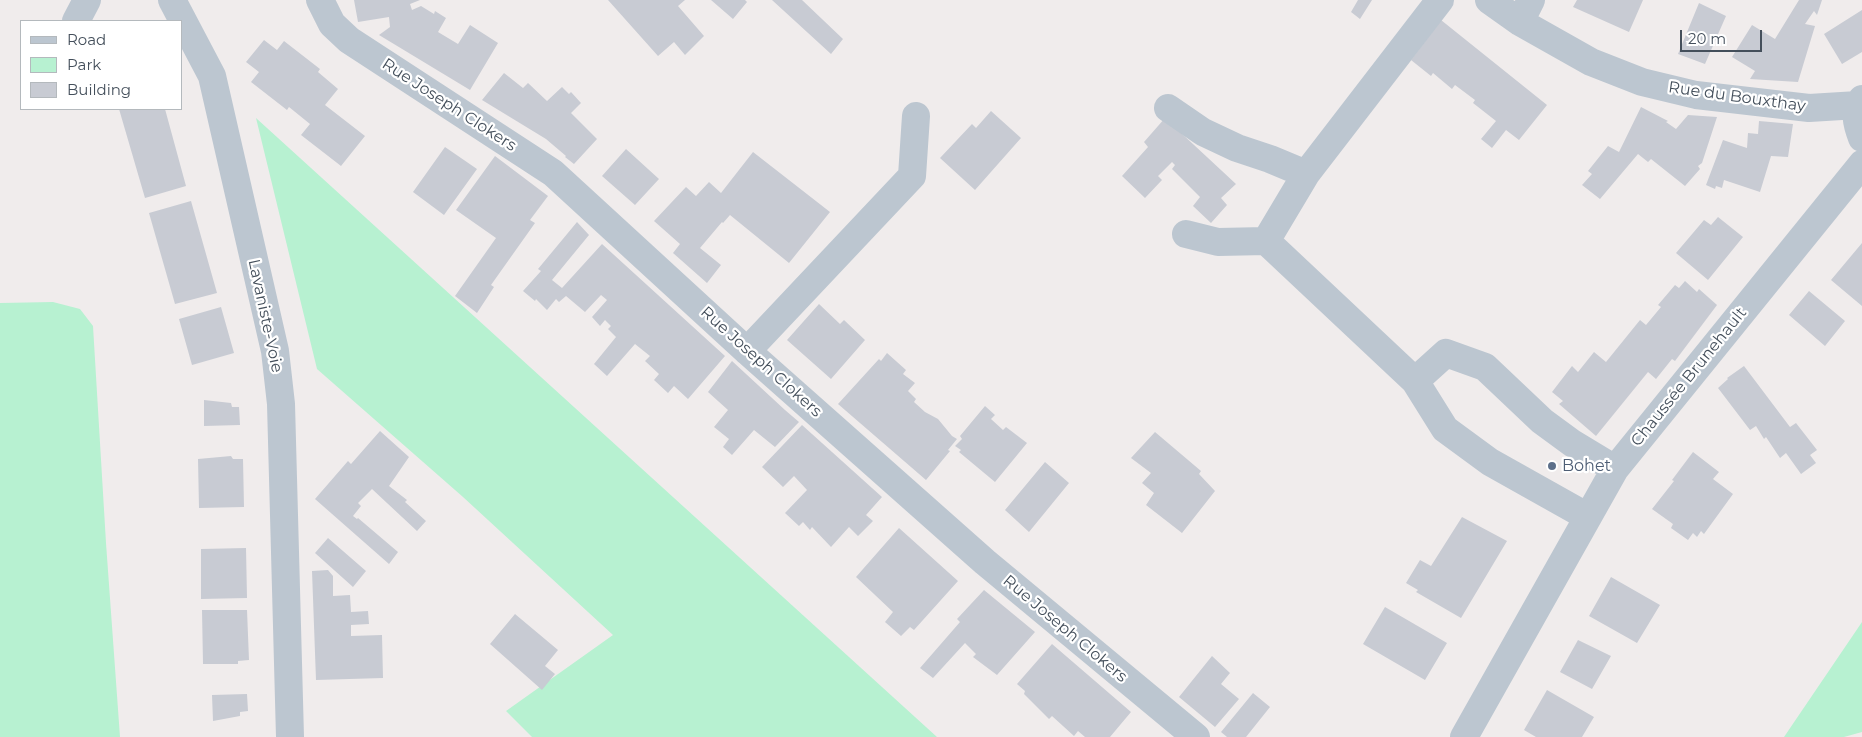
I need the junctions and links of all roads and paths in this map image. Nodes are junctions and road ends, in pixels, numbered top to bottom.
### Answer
1 (87, 0) edge
2 (172, 0) edge
3 (320, 0) edge
4 (1440, 0) edge
5 (1489, 0) edge
6 (1526, 11) edge
7 (77, 20) edge
8 (1860, 102) edge
9 (1168, 108) dead end
10 (916, 116) dead end
11 (1862, 138) edge
12 (1862, 164) edge
13 (1306, 174) junction
14 (1186, 234) dead end
15 (1266, 240) junction
16 (747, 350) junction
17 (1415, 380) junction
18 (1614, 469) junction
19 (1588, 517) junction
20 (290, 737) edge
21 (1196, 737) edge
22 (1464, 737) edge

1 - 7 street
2 - 20 street, Lavaniste-Voie
3 - 16 street, Rue Joseph Clokers
4 - 13 street
5 - 6 street, Rue du Bouxthay
6 - 8 street, Rue du Bouxthay
8 - 11 street
9 - 13 street
10 - 16 street
12 - 18 street, Chaussée Brunehault
13 - 15 street
14 - 15 street
15 - 17 street
16 - 21 street, Rue Joseph Clokers
17 - 18 street
17 - 19 street
18 - 19 street, Chaussée Brunehault
19 - 22 street, Chaussée Brunehault

